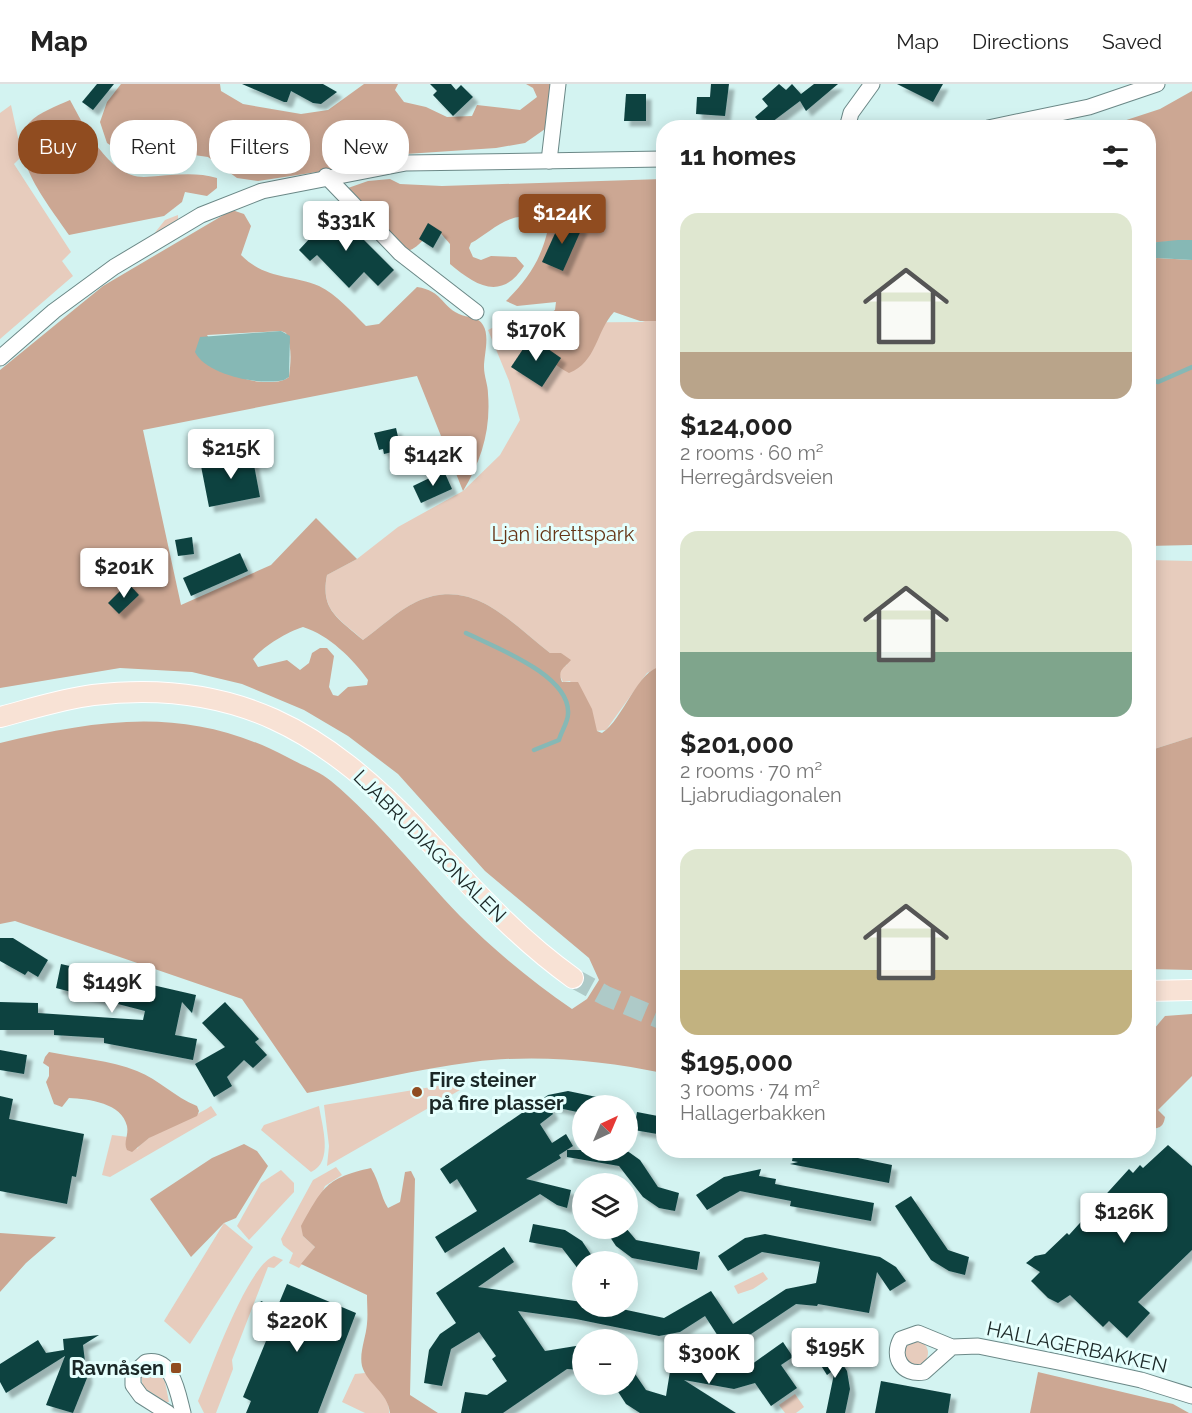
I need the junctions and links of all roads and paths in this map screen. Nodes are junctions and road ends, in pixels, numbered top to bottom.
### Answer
1 (558, 84) edge
2 (872, 84) edge
3 (1157, 84) edge
4 (849, 120) edge
5 (1026, 120) edge
6 (656, 159) edge
7 (549, 161) junction
8 (326, 176) junction
9 (476, 312) dead end
10 (0, 358) edge
11 (0, 717) edge
12 (573, 978) tunnel mouth
13 (1192, 990) edge
14 (1156, 991) edge
15 (952, 1347) dead end
16 (1192, 1396) edge
17 (168, 1413) edge
18 (183, 1413) edge

1 - 7 street
2 - 4 street
3 - 5 street
6 - 7 street
7 - 8 street
8 - 9 street
8 - 10 street
11 - 12 main road, LJABRUDIAGONALEN
13 - 14 main road
15 - 16 street, HALLAGERBAKKEN
17 - 18 street

